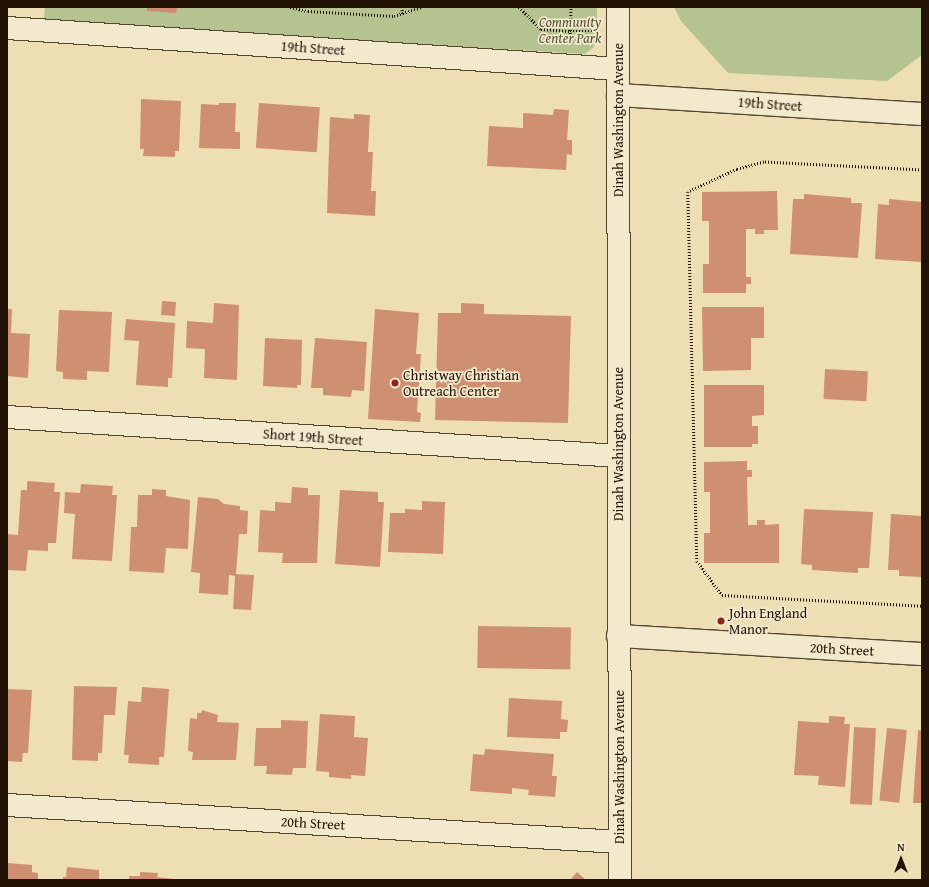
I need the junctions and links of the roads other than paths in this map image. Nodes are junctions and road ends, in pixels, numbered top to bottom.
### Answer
1 (618, 7) edge
2 (7, 28) edge
3 (618, 68) junction
4 (618, 95) junction
5 (922, 114) edge
6 (7, 417) edge
7 (618, 456) junction
8 (618, 636) junction
9 (922, 654) edge
10 (7, 805) edge
11 (619, 842) junction
12 (620, 880) edge

1 - 3 street, Dinah Washington Avenue
2 - 3 street, 19th Street
3 - 4 street, Dinah Washington Avenue
4 - 5 street, 19th Street
4 - 7 street, Dinah Washington Avenue
6 - 7 street, Short 19th Street
7 - 8 street, Dinah Washington Avenue
8 - 9 street, 20th Street
8 - 11 street, Dinah Washington Avenue
10 - 11 street, 20th Street
11 - 12 street, Dinah Washington Avenue

